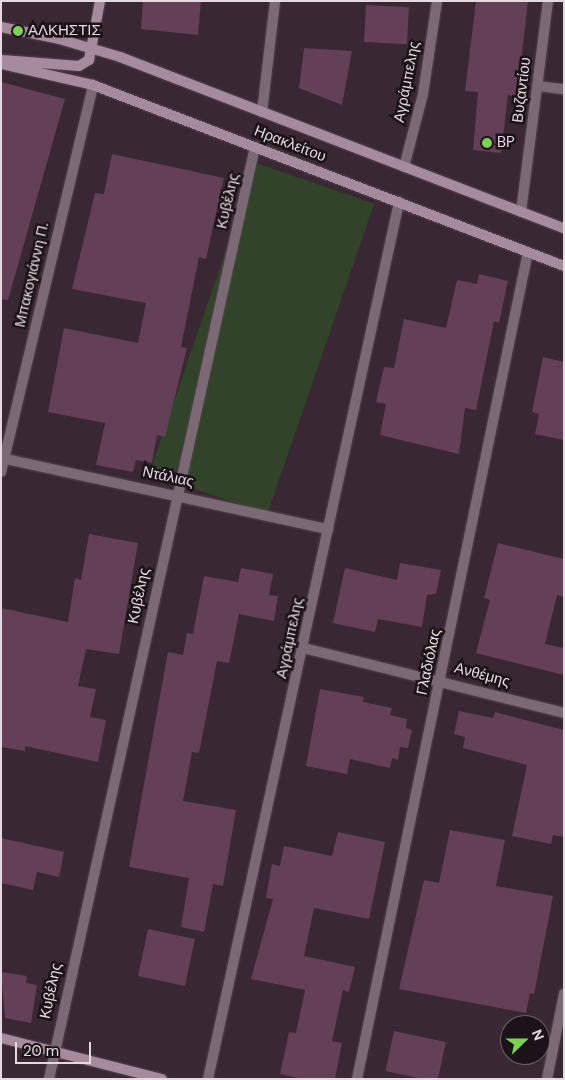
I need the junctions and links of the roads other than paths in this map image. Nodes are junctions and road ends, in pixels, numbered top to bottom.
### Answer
1 (100, 1) edge
2 (275, 1) edge
3 (436, 1) edge
4 (548, 1) edge
5 (1, 28) edge
6 (94, 49) junction
7 (1, 62) edge
8 (93, 85) junction
9 (538, 86) junction
10 (564, 89) edge
11 (262, 112) junction
12 (255, 147) junction
13 (404, 167) junction
14 (399, 202) junction
15 (521, 212) junction
16 (564, 228) edge
17 (528, 252) junction
18 (564, 266) edge
19 (3, 458) edge
20 (1, 472) edge
21 (176, 494) junction
22 (328, 529) junction
23 (304, 648) junction
24 (440, 679) junction
25 (564, 712) edge
26 (564, 994) edge
27 (1, 1038) edge
28 (53, 1051) junction
29 (49, 1079) edge
30 (162, 1079) edge
31 (208, 1079) edge
32 (357, 1079) edge
33 (547, 1079) edge

1 - 6 main road
2 - 11 street
3 - 13 street, Αγράμπελης
4 - 9 street, Βυζαντίου
5 - 6 main road, Ηρακλείτου
6 - 7 main road
6 - 11 main road, Ηρακλείτου
7 - 8 main road, Ηρακλείτου
8 - 12 main road, Ηρακλείτου
8 - 19 street, Μπακογιάννη Π.
9 - 10 street
9 - 15 street, Βυζαντίου
11 - 13 main road, Ηρακλείτου
12 - 14 main road, Ηρακλείτου
12 - 21 street, Κυβέλης
13 - 15 main road, Ηρακλείτου
14 - 17 main road, Ηρακλείτου
14 - 22 street, Αγράμπελης
15 - 16 main road, Ηρακλείτου
17 - 18 main road, Ηρακλείτου
17 - 24 street, Γλαδιόλας
19 - 20 street, Μπακογιάννη Π.
19 - 21 street, Ντάλιας
21 - 22 street, Ντάλιας
21 - 28 street, Κυβέλης
22 - 23 street, Αγράμπελης
23 - 24 street, Ανθέμης
23 - 31 street, Αγράμπελης
24 - 25 street, Ανθέμης
24 - 32 street, Γλαδιόλας
26 - 33 street
27 - 28 main road
28 - 29 street, Κυβέλης
28 - 30 main road

